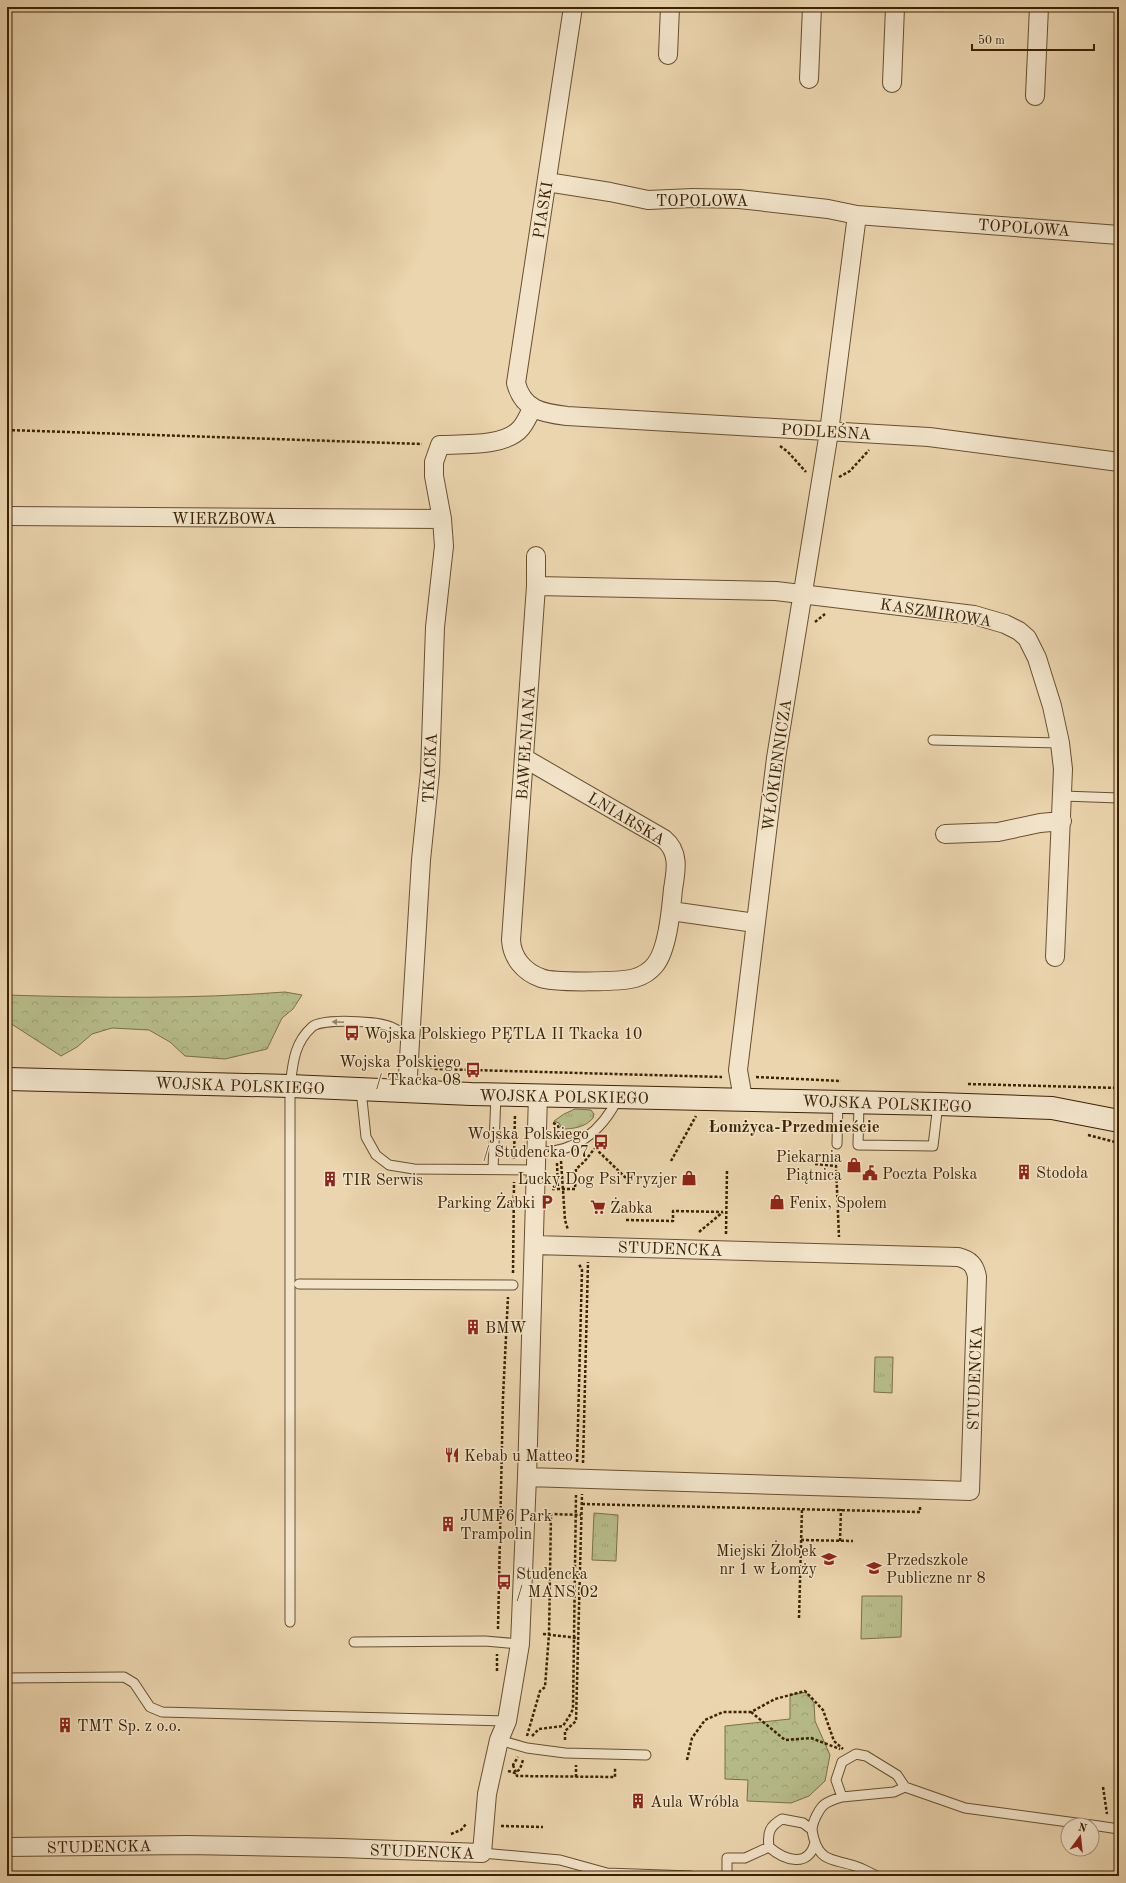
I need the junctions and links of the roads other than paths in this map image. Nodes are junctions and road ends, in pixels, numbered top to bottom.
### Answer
1 (573, 7) edge
2 (670, 7) edge
3 (812, 7) edge
4 (895, 7) edge
5 (1039, 7) edge
6 (668, 55) dead end
7 (809, 79) dead end
8 (892, 83) dead end
9 (1035, 96) dead end
10 (547, 182) junction
11 (857, 215) junction
12 (1119, 235) edge
13 (532, 408) junction
14 (829, 432) junction
15 (1119, 462) edge
16 (7, 516) edge
17 (442, 519) junction
18 (536, 556) dead end
19 (536, 586) junction
20 (802, 593) junction
21 (933, 740) dead end
22 (1060, 743) junction
23 (524, 758) junction
24 (1063, 796) junction
25 (1119, 798) edge
26 (1062, 821) junction
27 (945, 834) dead end
28 (670, 912) junction
29 (755, 922) junction
30 (1056, 957) dead end
31 (410, 1054) junction
32 (7, 1079) edge
33 (290, 1086) junction
34 (361, 1090) junction
35 (406, 1092) junction
36 (506, 1094) junction
37 (847, 1094) junction
38 (538, 1095) junction
39 (618, 1097) junction
40 (743, 1099) junction
41 (938, 1104) junction
42 (1119, 1121) edge
43 (837, 1144) dead end
44 (536, 1161) junction
45 (494, 1169) junction
46 (534, 1245) junction
47 (299, 1284) dead end
48 (513, 1285) road end
49 (527, 1477) junction
50 (290, 1622) dead end
51 (354, 1642) dead end
52 (520, 1644) junction
53 (7, 1678) edge
54 (506, 1721) junction
55 (499, 1740) junction
56 (646, 1755) dead end
57 (906, 1787) junction
58 (842, 1797) junction
59 (1060, 1821) edge
60 (1100, 1826) edge
61 (811, 1829) junction
62 (1119, 1829) edge
63 (815, 1842) junction
64 (7, 1847) edge
65 (769, 1847) junction
66 (482, 1853) junction
67 (691, 1876) edge
68 (726, 1876) edge
69 (877, 1876) edge

1 - 10 street, PIASKI
2 - 6 street
3 - 7 street
4 - 8 street
5 - 9 street
10 - 11 street, TOPOLOWA
10 - 13 street, PIASKI
11 - 12 street, TOPOLOWA
11 - 14 street
13 - 14 street, PODLEŚNA
13 - 17 street, TKACKA
14 - 15 street, PODLEŚNA
14 - 20 street, WŁÓKIENNICZA
16 - 17 street, WIERZBOWA
17 - 31 street, TKACKA
18 - 19 street, BAWEŁNIANA
19 - 20 street
19 - 23 street, BAWEŁNIANA
20 - 22 street, KASZMIROWA
20 - 29 street, WŁÓKIENNICZA
21 - 22 lane
22 - 24 street, KASZMIROWA
23 - 28 street, LNIARSKA
23 - 28 street, BAWEŁNIANA
24 - 25 lane
24 - 26 street, KASZMIROWA
26 - 27 street
26 - 30 street, KASZMIROWA
28 - 29 street
29 - 40 street, WŁÓKIENNICZA
31 -> 33 lane
31 - 35 street, TKACKA
32 - 33 main road, WOJSKA POLSKIEGO
33 - 34 main road, WOJSKA POLSKIEGO
33 - 50 lane
34 - 35 main road, WOJSKA POLSKIEGO
34 - 45 lane
35 - 36 main road, WOJSKA POLSKIEGO
36 - 38 main road, WOJSKA POLSKIEGO
36 - 45 lane
37 - 40 main road, WOJSKA POLSKIEGO
37 - 41 main road, WOJSKA POLSKIEGO
37 - 41 lane
37 - 43 lane
38 - 39 main road, WOJSKA POLSKIEGO
38 - 44 street, STUDENCKA
39 - 40 main road, WOJSKA POLSKIEGO
39 - 44 lane
41 - 42 main road, WOJSKA POLSKIEGO
44 - 45 lane
44 - 46 street, STUDENCKA
46 - 49 street, STUDENCKA
46 - 49 street, STUDENCKA
47 - 48 lane
49 - 52 street, STUDENCKA
51 - 52 lane
52 - 54 street, STUDENCKA
53 - 54 lane
54 - 55 street, STUDENCKA
55 - 56 lane
55 - 66 street, STUDENCKA
57 - 58 lane
57 - 58 lane
57 - 59 lane
58 - 61 lane
60 - 62 lane
61 - 63 lane
61 - 65 lane
63 - 65 lane
63 - 69 lane
64 - 66 street, STUDENCKA
65 - 68 lane
66 - 67 lane

